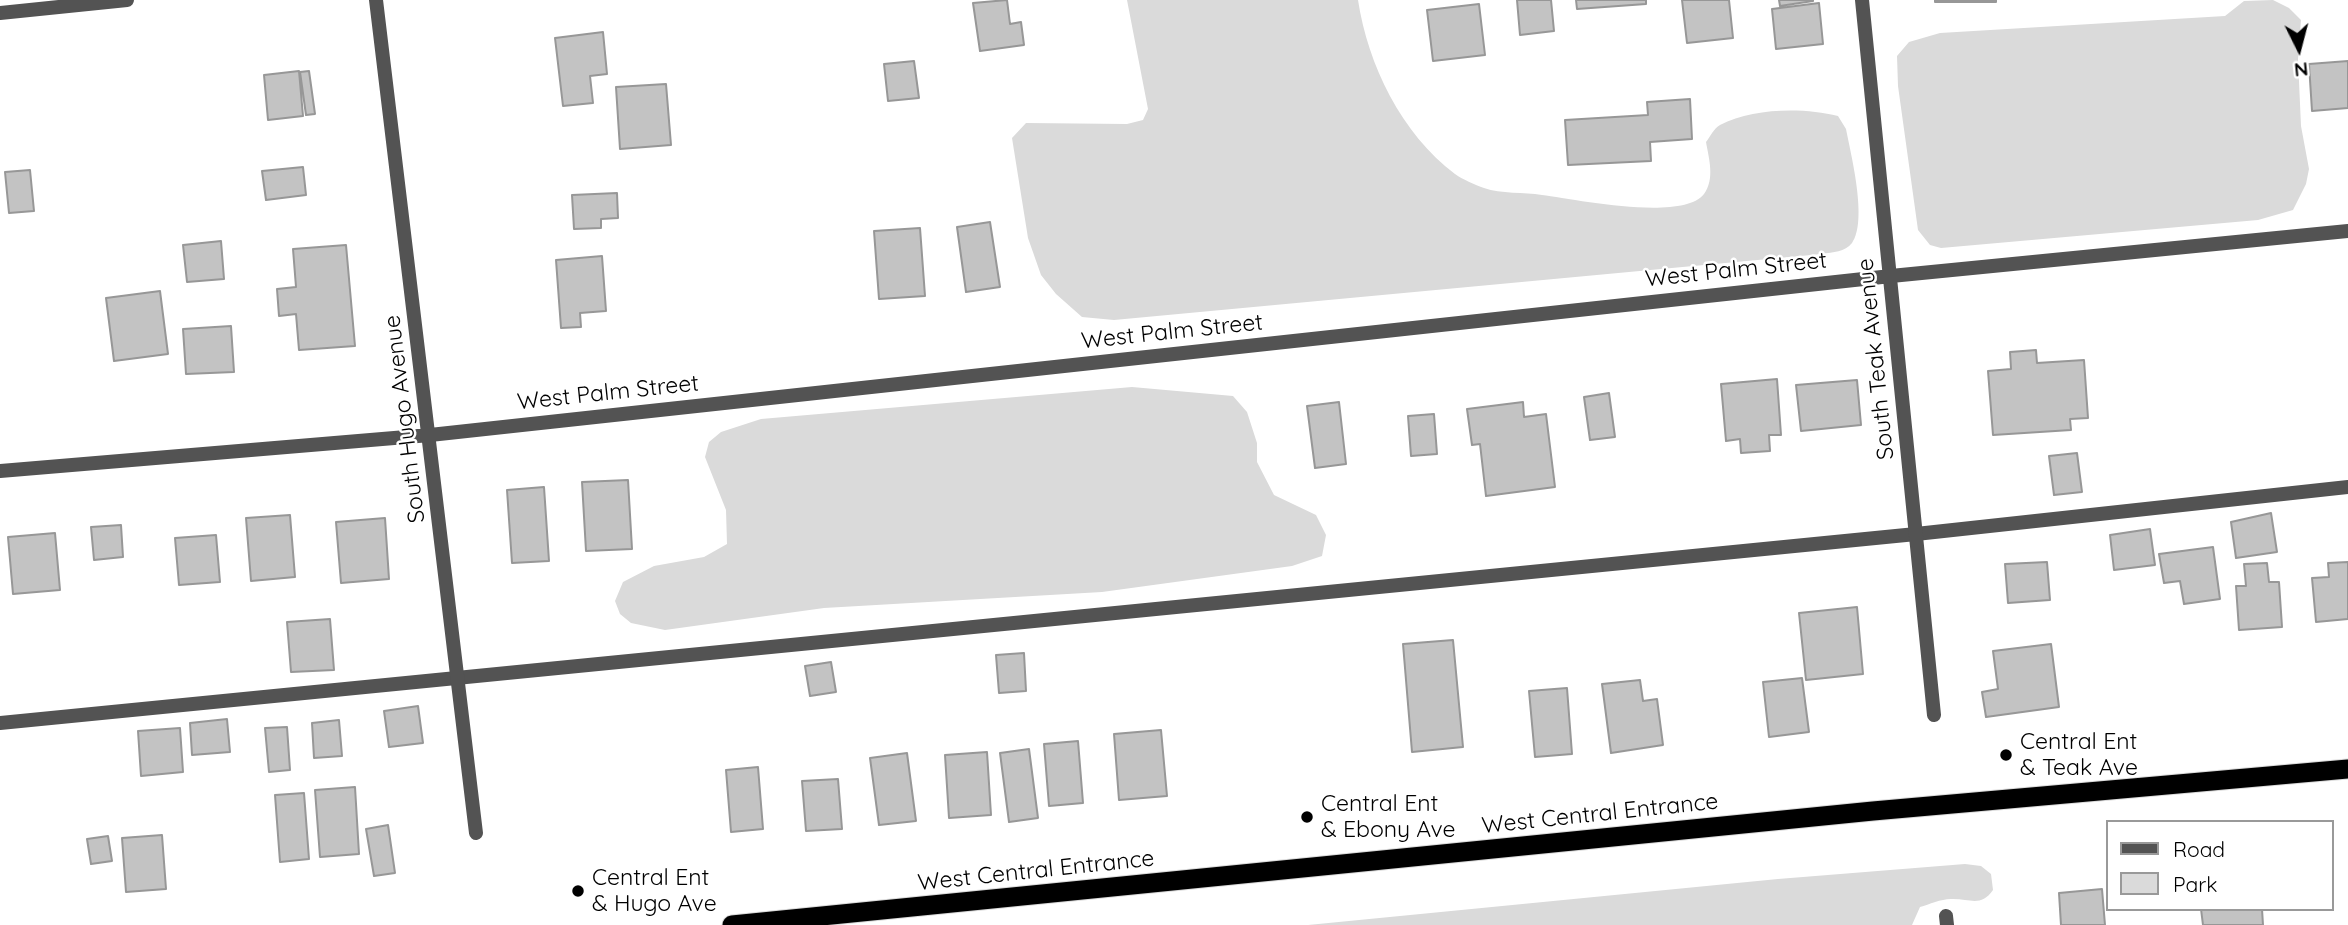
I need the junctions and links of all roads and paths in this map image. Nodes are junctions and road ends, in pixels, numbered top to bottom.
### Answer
1 (128, 0) edge
2 (376, 0) edge
3 (1862, 0) edge
4 (0, 13) edge
5 (2348, 231) edge
6 (1891, 276) junction
7 (430, 435) junction
8 (0, 471) edge
9 (2348, 487) edge
10 (1916, 534) junction
11 (458, 677) junction
12 (1934, 715) dead end
13 (0, 723) edge
14 (2348, 769) edge
15 (476, 833) dead end
16 (732, 925) edge

1 - 4 street
2 - 7 street, South Hugo Avenue
3 - 6 street, South Teak Avenue
5 - 6 street, West Palm Street
6 - 7 street, West Palm Street
6 - 10 street, South Teak Avenue
7 - 8 street, West Palm Street
7 - 11 street, South Hugo Avenue
9 - 10 street
10 - 11 street
10 - 12 street, South Teak Avenue
11 - 13 street
11 - 15 street, South Hugo Avenue
14 - 16 highway, West Central Entrance

